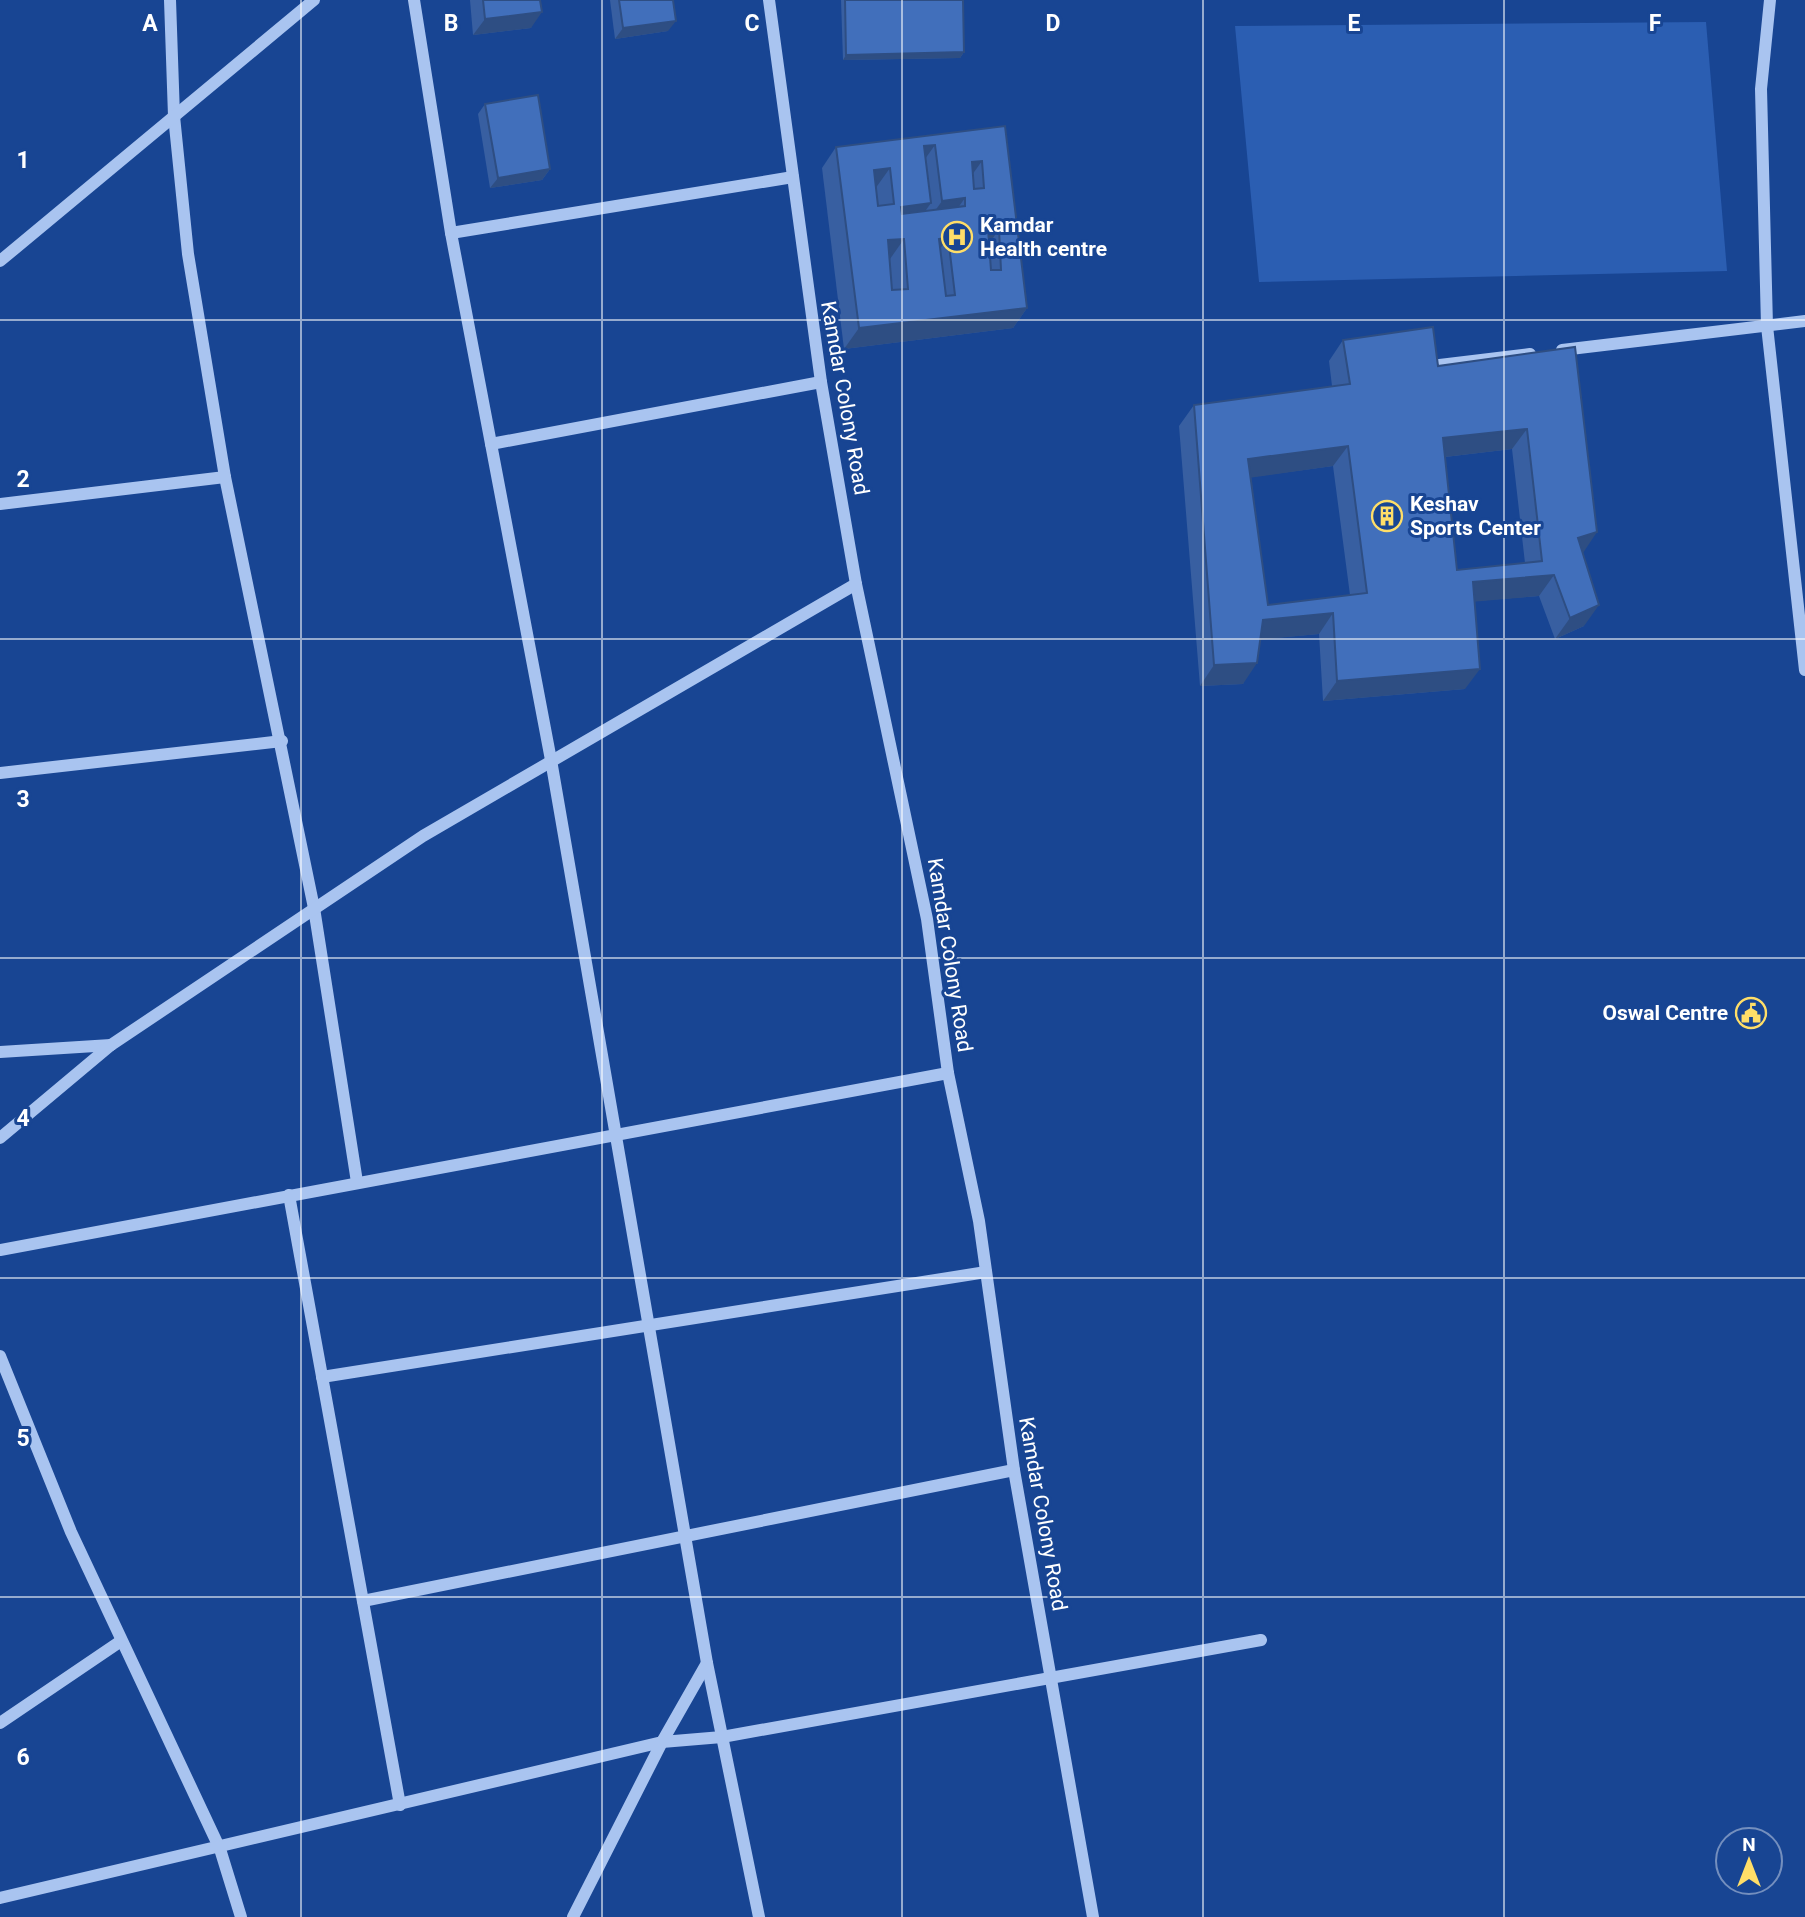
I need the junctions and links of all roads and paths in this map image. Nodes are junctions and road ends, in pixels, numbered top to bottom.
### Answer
1 (170, 0) edge
2 (314, 0) edge
3 (414, 0) edge
4 (769, 0) edge
5 (1770, 0) edge
6 (174, 116) junction
7 (793, 177) junction
8 (450, 233) junction
9 (0, 261) edge
10 (1805, 321) edge
11 (1767, 326) junction
12 (1411, 368) edge
13 (821, 382) junction
14 (491, 444) junction
15 (225, 477) junction
16 (0, 504) edge
17 (856, 584) junction
18 (1805, 670) edge
19 (282, 741) junction
20 (551, 760) junction
21 (0, 773) edge
22 (314, 908) junction
23 (111, 1045) junction
24 (0, 1052) edge
25 (948, 1073) junction
26 (614, 1135) junction
27 (0, 1138) edge
28 (357, 1182) junction
29 (289, 1195) junction
30 (0, 1250) edge
31 (986, 1272) junction
32 (648, 1325) junction
33 (0, 1356) edge
34 (322, 1377) junction
35 (1014, 1469) junction
36 (685, 1536) junction
37 (363, 1601) junction
38 (1261, 1640) dead end
39 (121, 1641) junction
40 (707, 1663) junction
41 (1051, 1676) junction
42 (0, 1723) edge
43 (722, 1737) junction
44 (662, 1742) junction
45 (400, 1805) junction
46 (220, 1849) junction
47 (0, 1898) edge
48 (241, 1917) edge
49 (573, 1917) edge
50 (759, 1917) edge
51 (1093, 1917) edge

1 - 6 street
2 - 6 street
3 - 8 street
4 - 7 street, Kamdar Colony Road
5 - 11 street
6 - 9 street
6 - 15 street
7 - 8 street
7 - 13 street, Kamdar Colony Road
8 - 14 street
10 - 11 street
11 - 12 street
11 - 18 street
13 - 14 street
13 - 17 street, Kamdar Colony Road
14 - 20 street
15 - 16 street
15 - 19 street
17 - 20 street
17 - 25 street, Kamdar Colony Road
19 - 21 street
19 - 22 street
20 - 22 street
20 - 26 street
22 - 23 street
22 - 28 street
23 - 24 street
23 - 27 street
25 - 26 street
25 - 31 street, Kamdar Colony Road
26 - 28 street
26 - 32 street
28 - 29 street
29 - 30 street
29 - 34 street
31 - 32 street
31 - 35 street, Kamdar Colony Road
32 - 34 street
32 - 36 street
33 - 39 street
34 - 37 street
35 - 36 street
35 - 41 street, Kamdar Colony Road
36 - 37 street
36 - 40 street
37 - 45 street
38 - 41 street
39 - 42 street
39 - 46 street
40 - 43 street
40 - 44 street
41 - 43 street
41 - 51 street, Kamdar Colony Road
43 - 44 street
43 - 50 street
44 - 45 street
44 - 49 street
45 - 46 street
46 - 47 street
46 - 48 street

